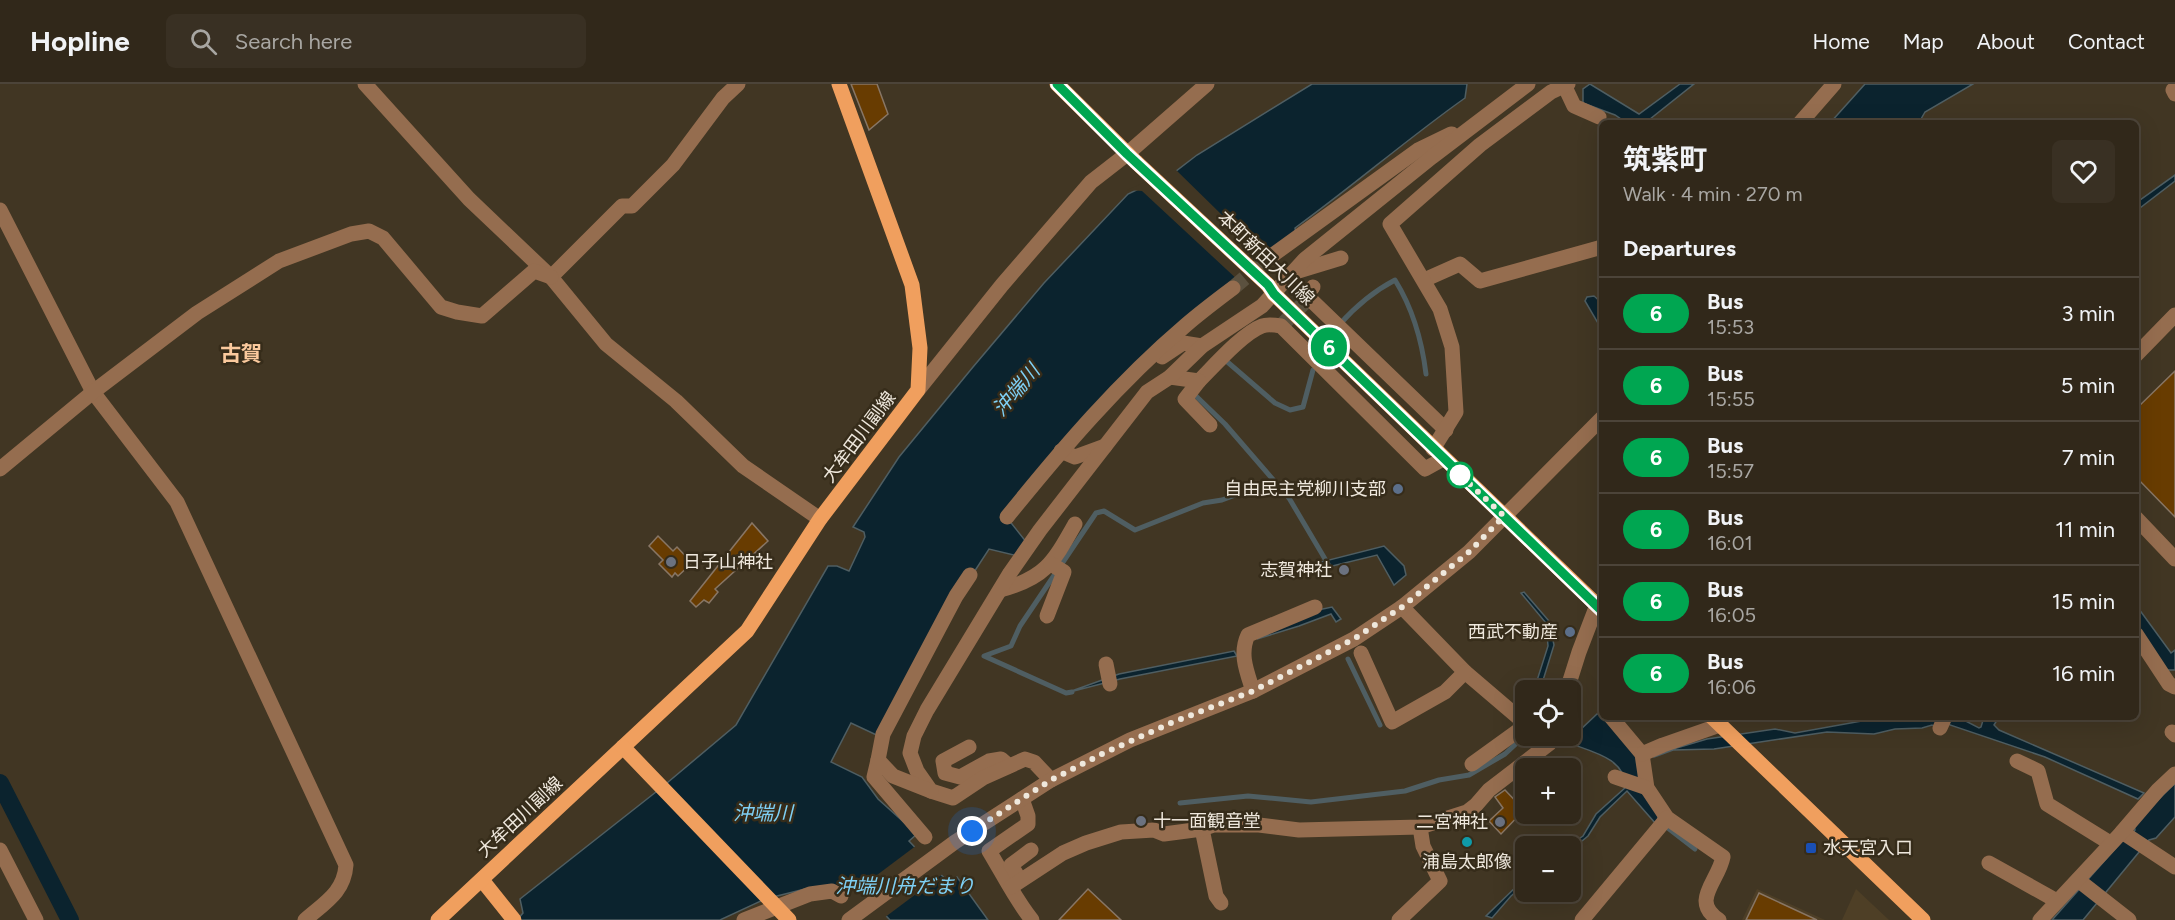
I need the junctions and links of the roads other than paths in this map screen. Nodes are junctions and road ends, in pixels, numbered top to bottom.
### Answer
1 (365, 84) edge
2 (738, 84) edge
3 (839, 84) edge
4 (1057, 84) edge
5 (1207, 84) edge
6 (1527, 84) edge
7 (1834, 84) edge
8 (1567, 85) edge
9 (2175, 89) edge
10 (2175, 94) edge
11 (1599, 117) dead end
12 (1803, 120) edge
13 (1458, 137) junction
14 (1432, 157) junction
15 (1132, 158) junction
16 (0, 210) edge
17 (1404, 210) junction
18 (1599, 248) edge
19 (1270, 257) tunnel mouth
20 (1341, 258) dead end
21 (1295, 272) junction
22 (551, 277) junction
23 (1424, 280) junction
24 (1313, 287) dead end
25 (1233, 288) tunnel mouth
26 (1271, 289) junction
27 (2175, 315) edge
28 (1202, 346) junction
29 (2139, 352) edge
30 (1130, 377) junction
31 (1170, 377) junction
32 (1199, 381) junction
33 (918, 390) junction
34 (93, 392) junction
35 (1599, 421) edge
36 (1210, 425) dead end
37 (1446, 430) junction
38 (1105, 446) junction
39 (1061, 451) junction
40 (1438, 454) junction
41 (0, 469) edge
42 (1504, 516) junction
43 (1007, 517) dead end
44 (820, 519) junction
45 (2139, 521) edge
46 (1075, 524) dead end
47 (2175, 559) edge
48 (1058, 568) junction
49 (970, 574) dead end
50 (1000, 590) junction
51 (1315, 607) dead end
52 (1402, 607) junction
53 (1599, 608) edge
54 (1047, 616) dead end
55 (2139, 639) edge
56 (1361, 653) dead end
57 (1106, 664) dead end
58 (1465, 672) junction
59 (1571, 680) edge
60 (1110, 684) dead end
61 (2175, 687) edge
62 (1253, 691) junction
63 (1515, 715) edge
64 (1614, 720) edge
65 (1716, 721) edge
66 (1515, 733) edge
67 (1538, 746) edge
68 (623, 747) junction
69 (969, 747) dead end
70 (1642, 754) junction
71 (878, 760) junction
72 (2018, 761) dead end
73 (1472, 764) dead end
74 (1009, 766) junction
75 (2175, 774) edge
76 (1615, 777) dead end
77 (1051, 780) junction
78 (1647, 788) junction
79 (931, 791) junction
80 (1022, 799) junction
81 (1662, 824) junction
82 (1420, 827) junction
83 (1202, 829) junction
84 (2125, 833) junction
85 (924, 837) dead end
86 (2110, 843) junction
87 (0, 850) edge
88 (1030, 850) dead end
89 (1989, 863) dead end
90 (2175, 867) edge
91 (2080, 882) junction
92 (484, 883) junction
93 (1016, 884) junction
94 (841, 896) dead end
95 (2057, 901) junction
96 (1221, 903) dead end
97 (36, 920) edge
98 (305, 920) edge
99 (438, 920) edge
100 (514, 920) edge
101 (744, 920) edge
102 (789, 920) edge
103 (849, 920) edge
104 (1032, 920) edge
105 (1400, 920) edge
106 (1582, 920) edge
107 (1719, 920) edge
108 (1923, 920) edge
109 (2040, 920) edge
110 (2129, 920) edge

1 - 22 street
2 - 22 street
3 - 33 main road, 大牟田川副線
4 - 15 main road, 本町新田大川線
5 - 15 street
6 - 13 street
7 - 12 street
8 - 11 street
8 - 17 street
9 - 10 street
13 - 14 street
13 - 19 street
14 - 17 street
14 - 21 street
15 - 26 main road, 本町新田大川線, bridge
15 - 33 street
16 - 34 street
17 - 23 street
18 - 23 street
20 - 21 street
21 - 26 street
22 - 34 street
22 - 44 street
23 - 37 street
24 - 37 street
25 - 30 street
26 - 28 street
26 - 40 main road, 本町新田大川線
27 - 29 street
28 - 30 street
28 - 31 street
30 - 39 street
31 - 32 street
31 - 38 street
32 - 36 street
32 - 40 street
33 - 44 main road, 大牟田川副線
34 - 41 street
34 - 98 street
35 - 42 street
37 - 40 street
38 - 39 street
38 - 50 street
39 - 43 street
40 - 42 main road, 本町新田大川線
42 - 52 street
42 - 53 main road, 本町新田大川線
44 - 68 main road, 大牟田川副線
45 - 47 street
46 - 48 street
48 - 50 street
48 - 54 street
49 - 71 street
50 - 79 street
51 - 62 street
52 - 58 street
52 - 62 street
53 - 59 street
55 - 61 street
56 - 58 street
57 - 60 street
58 - 63 street
62 - 77 street
64 - 70 street
65 - 70 street
65 - 108 main road
66 - 73 street
67 - 82 street
68 - 92 main road, 大牟田川副線
68 - 102 main road, bridge
69 - 74 street
70 - 78 street
71 - 79 street
71 - 85 street
72 - 86 street
74 - 77 street
74 - 79 street
75 - 84 street
76 - 78 street
77 - 80 street
78 - 81 street
80 - 93 street
80 - 103 street
81 - 106 street
81 - 107 street
82 - 83 street
82 - 105 street
83 - 93 street
83 - 96 street
84 - 86 street
84 - 90 street
86 - 91 street
87 - 97 street
88 - 93 street
89 - 95 street
91 - 95 street
91 - 110 street
92 - 99 main road
92 - 100 main road, 大牟田川副線
93 - 104 street
94 - 101 street
95 - 109 street

